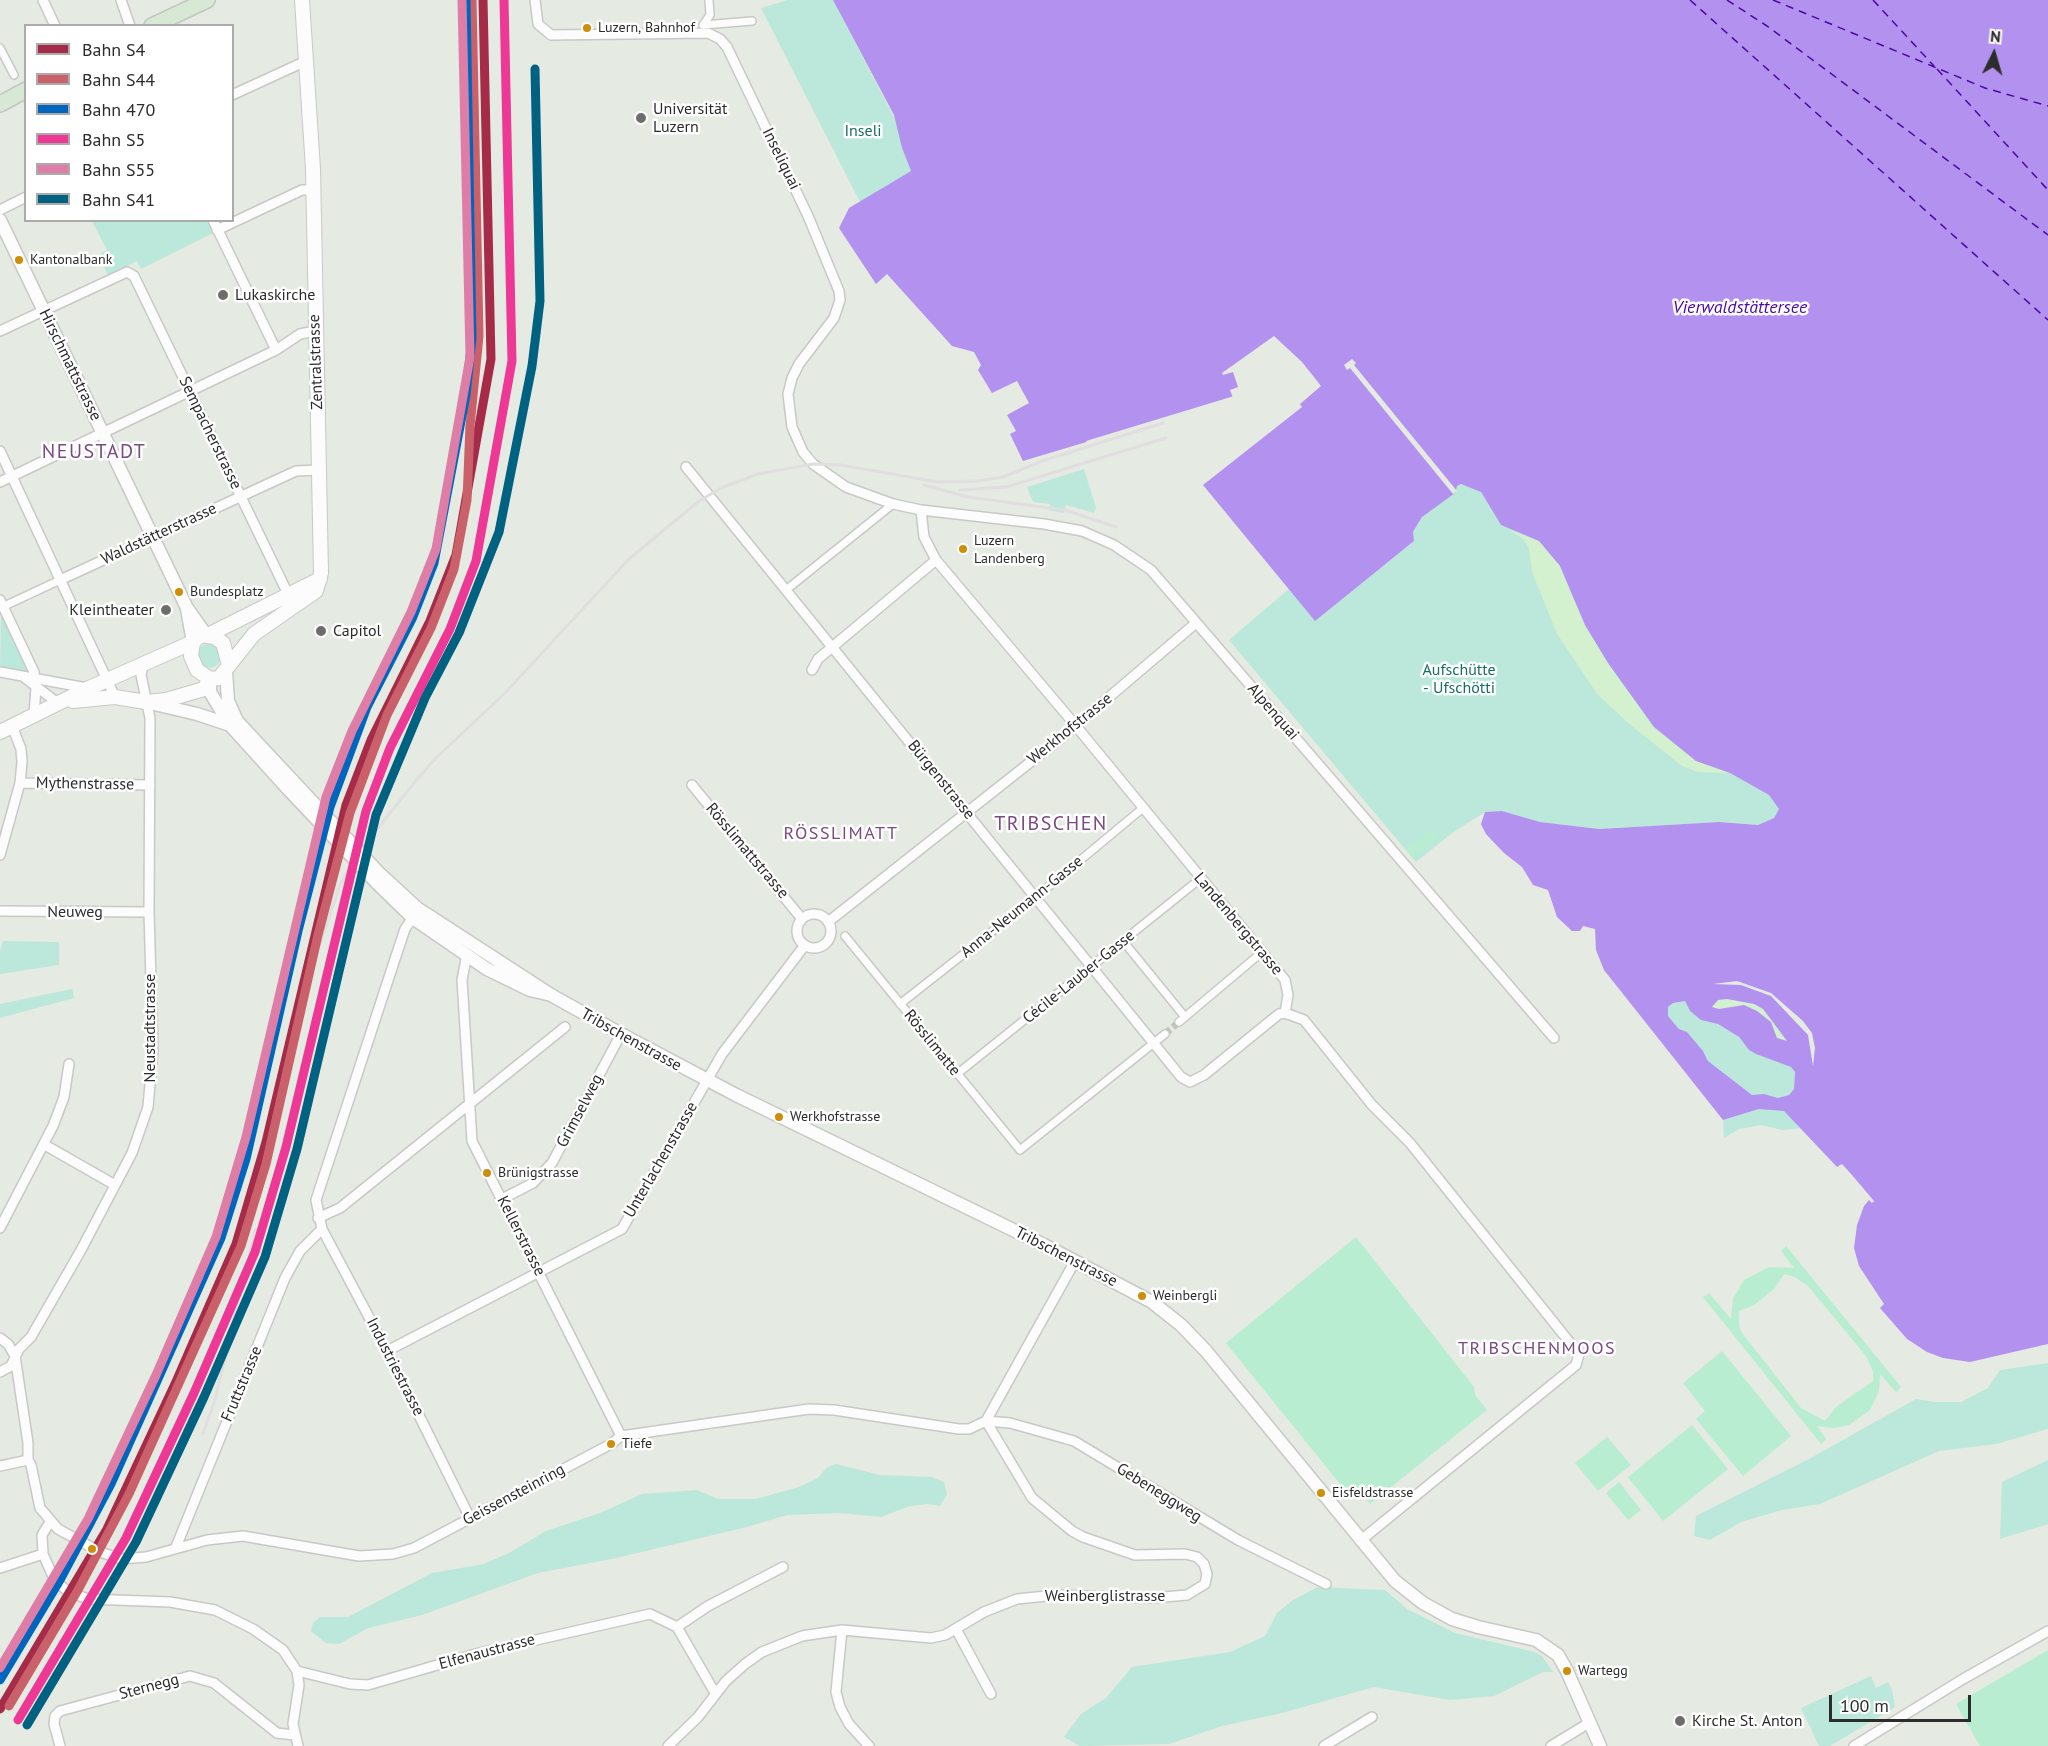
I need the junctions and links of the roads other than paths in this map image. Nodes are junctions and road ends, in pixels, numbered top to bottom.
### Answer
1 (43, 0) edge
2 (121, 0) edge
3 (207, 0) edge
4 (302, 0) edge
5 (311, 0) edge
6 (535, 0) edge
7 (709, 0) edge
8 (752, 21) dead end
9 (54, 24) edge
10 (129, 24) edge
11 (156, 24) edge
12 (0, 48) edge
13 (306, 61) junction
14 (14, 75) dead end
15 (24, 91) edge
16 (234, 94) edge
17 (0, 104) edge
18 (311, 146) junction
19 (313, 190) junction
20 (24, 198) edge
21 (0, 210) edge
22 (0, 220) edge
23 (214, 222) edge
24 (217, 230) junction
25 (836, 283) joint
26 (43, 309) junction
27 (0, 331) edge
28 (315, 331) junction
29 (276, 350) junction
30 (189, 392) junction
31 (103, 433) junction
32 (0, 452) edge
33 (686, 467) dead end
34 (320, 470) junction
35 (12, 476) junction
36 (0, 482) edge
37 (240, 496) junction
38 (893, 504) junction
39 (921, 510) junction
40 (153, 537) junction
41 (936, 560) junction
42 (320, 579) junction
43 (60, 580) junction
44 (786, 590) junction
45 (288, 594) junction
46 (1, 605) edge
47 (187, 608) junction
48 (1196, 623) junction
49 (207, 635) junction
50 (194, 642) junction
51 (833, 647) junction
52 (143, 666) junction
53 (228, 668) junction
54 (812, 670) dead end
55 (0, 672) edge
56 (210, 679) junction
57 (108, 682) junction
58 (35, 683) junction
59 (89, 688) junction
60 (115, 697) junction
61 (146, 702) junction
62 (59, 704) junction
63 (34, 716) junction
64 (230, 725) junction
65 (1076, 726) junction
66 (6, 729) edge
67 (20, 783) junction
68 (150, 785) junction
69 (291, 785) junction
70 (692, 785) dead end
71 (1143, 808) junction
72 (968, 813) junction
73 (0, 855) edge
74 (1200, 879) junction
75 (1036, 897) junction
76 (0, 911) edge
77 (149, 912) junction
78 (415, 913) junction
79 (802, 918) junction
80 (828, 922) junction
81 (845, 936) dead end
82 (1124, 940) junction
83 (804, 945) junction
84 (1261, 953) junction
85 (467, 954) junction
86 (1092, 966) junction
87 (551, 995) junction
88 (900, 1004) junction
89 (1285, 1013) junction
90 (565, 1027) dead end
91 (621, 1034) junction
92 (1165, 1034) tunnel mouth
93 (1554, 1038) dead end
94 (1153, 1043) junction
95 (69, 1064) dead end
96 (957, 1074) junction
97 (707, 1081) junction
98 (470, 1104) junction
99 (45, 1145) junction
100 (115, 1185) junction
101 (502, 1199) junction
102 (318, 1218) junction
103 (0, 1228) edge
104 (322, 1229) junction
105 (1075, 1261) junction
106 (539, 1272) junction
107 (0, 1338) edge
108 (387, 1352) junction
109 (15, 1356) junction
110 (0, 1372) edge
111 (986, 1421) junction
112 (621, 1436) junction
113 (28, 1460) junction
114 (0, 1466) edge
115 (470, 1518) junction
116 (50, 1522) junction
117 (1360, 1541) junction
118 (176, 1547) junction
119 (43, 1554) junction
120 (783, 1567) dead end
121 (0, 1568) edge
122 (1326, 1584) dead end
123 (676, 1627) junction
124 (956, 1629) junction
125 (842, 1630) junction
126 (2048, 1631) edge
127 (297, 1671) junction
128 (714, 1694) junction
129 (991, 1694) dead end
130 (1372, 1717) dead end
131 (1590, 1723) junction
132 (294, 1735) junction
133 (60, 1746) edge
134 (298, 1746) edge
135 (668, 1746) edge
136 (869, 1746) edge
137 (1324, 1746) edge
138 (1551, 1746) edge
139 (1600, 1746) edge
140 (1854, 1746) edge

1 - 9 street
2 - 10 street
3 - 11 main road
4 - 13 main road, Zentralstrasse
5 - 18 main road, Zentralstrasse
6 - 25 street, Inseliquai
7 - 8 street
12 - 14 street
13 - 16 street
13 - 18 main road, Zentralstrasse
15 - 17 main road
18 - 19 main road, Zentralstrasse
19 - 24 street
19 - 28 main road, Zentralstrasse
20 - 21 street
22 - 26 street, Hirschmattstrasse
23 - 24 street
24 - 29 street
25 - 38 street, Alpenquai
26 - 27 street
26 - 30 street, Sempacherstrasse
26 - 31 street, Hirschmattstrasse
28 - 29 street
28 - 34 main road, Zentralstrasse
29 - 30 street
30 - 31 street
30 - 37 street, Sempacherstrasse
31 - 35 street
31 - 40 street, Hirschmattstrasse
32 - 35 street
33 - 44 street, Bürgenstrasse
34 - 37 street, Waldstätterstrasse
34 - 42 main road, Zentralstrasse
35 - 36 street
35 - 43 street
37 - 40 street, Waldstätterstrasse
37 - 45 street, Sempacherstrasse
38 - 39 street, Alpenquai
38 - 44 street
39 - 41 street, Landenbergstrasse
39 - 48 street, Alpenquai
40 - 43 street, Waldstätterstrasse
40 - 47 street, Hirschmattstrasse
41 - 51 street
41 - 65 street, Landenbergstrasse
42 - 45 main road
42 - 53 main road
43 - 46 street, Waldstätterstrasse
43 - 57 street
44 - 51 street, Bürgenstrasse
45 - 49 main road
46 - 58 street
47 - 49 street, Hirschmattstrasse
47 - 50 street, Hirschmattstrasse
48 - 65 street, Werkhofstrasse
48 - 93 street, Alpenquai
49 - 50 main road
49 - 53 main road
50 - 52 main road
50 - 56 main road
51 - 54 street
51 - 72 street, Bürgenstrasse
52 - 57 main road
52 - 61 street, Neustadtstrasse
53 - 56 main road
53 - 69 street
55 - 58 street
56 - 61 main road
56 - 64 street
57 - 59 main road
57 - 60 street
58 - 59 street
58 - 62 street
58 - 63 street
59 - 62 main road
60 - 61 main road
60 - 62 main road
61 - 64 street
61 - 68 street, Neustadtstrasse
62 - 63 main road
63 - 66 main road
64 - 69 street
65 - 71 street, Landenbergstrasse
65 - 72 street, Werkhofstrasse
66 - 67 street
67 - 68 street, Mythenstrasse
67 - 73 street
68 - 77 street, Neustadtstrasse
69 - 78 street, Tribschenstrasse, bridge
70 - 79 street, Rösslimattstrasse
71 - 74 street, Landenbergstrasse
71 - 75 street, Anna-Neumann-Gasse
72 - 75 street, Bürgenstrasse
72 - 80 street, Werkhofstrasse
74 - 82 street, Cécile-Lauber-Gasse
74 - 84 street, Landenbergstrasse
75 - 86 street, Bürgenstrasse
75 - 88 street, Anna-Neumann-Gasse
76 - 77 street, Neuweg
77 - 100 street, Neustadtstrasse
78 - 85 street, Tribschenstrasse
78 - 87 street, Tribschenstrasse
78 - 102 street
79 - 80 street
79 - 83 street
80 - 83 street
81 - 88 street, Rösslimatte
82 - 84 street
82 - 86 street, Cécile-Lauber-Gasse
83 - 97 street
84 - 89 street, Landenbergstrasse
85 - 87 street, Tribschenstrasse
85 - 98 street, Kellerstrasse
86 - 94 street, Bürgenstrasse
86 - 96 street, Cécile-Lauber-Gasse
87 - 91 street, Tribschenstrasse
88 - 96 street, Rösslimatte
89 - 94 street, Bürgenstrasse
89 - 117 street
90 - 98 street
91 - 97 street, Tribschenstrasse
91 - 101 street, Grimselweg
92 - 94 street
94 - 96 street, Rösslimatte
95 - 99 street
97 - 105 street, Tribschenstrasse
97 - 106 street, Unterlachenstrasse
98 - 101 street, Kellerstrasse
98 - 102 street
99 - 100 street
99 - 103 street
100 - 109 street, Neustadtstrasse
101 - 106 street, Kellerstrasse
102 - 104 street, Industriestrasse
104 - 108 street, Industriestrasse
104 - 118 street, Fruttstrasse
105 - 111 street
105 - 117 street, Tribschenstrasse
106 - 108 street, Unterlachenstrasse
106 - 112 street, Kellerstrasse
107 - 109 street
108 - 115 street, Industriestrasse
109 - 110 street, Neustadtstrasse
109 - 113 street
111 - 112 street, Geissensteinring
111 - 122 street, Gebeneggweg
111 - 124 street, Weinberglistrasse
112 - 115 street, Geissensteinring
113 - 114 street
113 - 116 street
115 - 118 street, Geissensteinring
116 - 118 street, Geissensteinring
116 - 119 street
117 - 131 street, Tribschenstrasse
119 - 121 street
119 - 127 street
120 - 123 street
123 - 127 street, Elfenaustrasse
123 - 128 street
124 - 125 street, Weinberglistrasse
124 - 129 street
125 - 128 street, Weinberglistrasse
125 - 136 street
126 - 140 street
127 - 132 street
128 - 135 street, Weinberglistrasse
130 - 137 street
131 - 138 street
131 - 139 street
132 - 133 street, Sternegg
132 - 134 street

